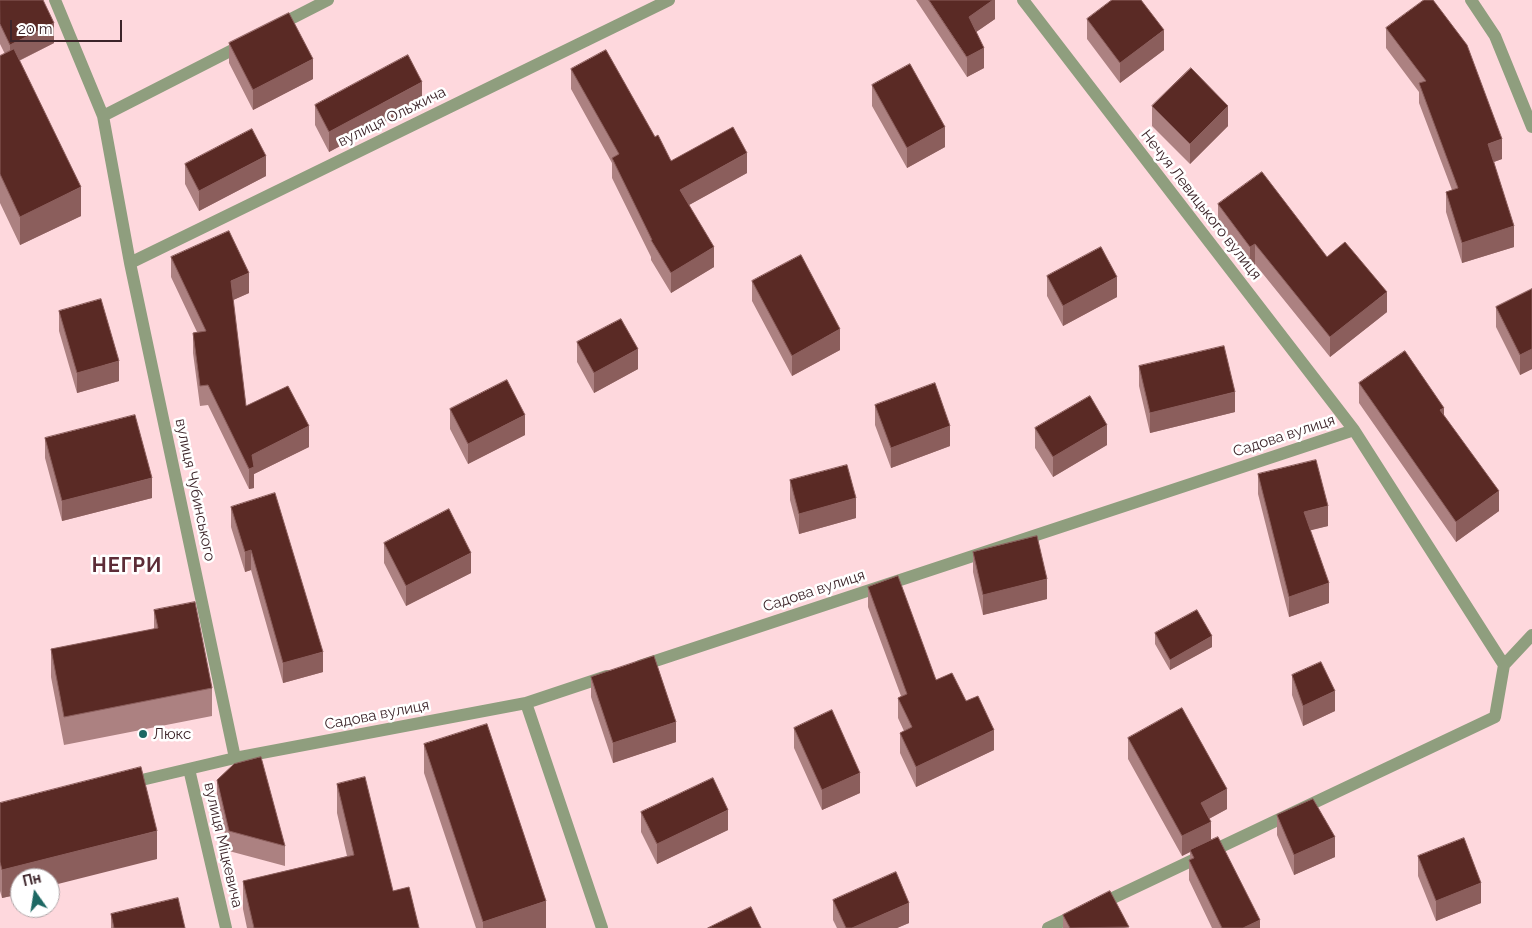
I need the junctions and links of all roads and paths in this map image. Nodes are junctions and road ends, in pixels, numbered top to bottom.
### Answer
1 (55, 0) edge
2 (328, 0) edge
3 (669, 0) edge
4 (1022, 0) edge
5 (1471, 0) edge
6 (103, 116) junction
7 (1532, 127) edge
8 (130, 263) junction
9 (1354, 430) junction
10 (1532, 635) edge
11 (1504, 665) junction
12 (526, 703) junction
13 (235, 758) junction
14 (189, 769) junction
15 (113, 786) edge
16 (226, 928) edge
17 (602, 928) edge
18 (1048, 928) edge

1 - 6 street, вулиця Чубинського
2 - 6 street
3 - 8 street, вулиця Ольжича
4 - 9 street, Нечуя Левицького вулиця
5 - 7 street
6 - 8 street, вулиця Чубинського
8 - 13 street, вулиця Чубинського
9 - 11 street, Садова вулиця
9 - 12 street, Садова вулиця
10 - 11 street
11 - 18 street
12 - 13 street, Садова вулиця
12 - 17 street
13 - 14 street
14 - 15 street
14 - 16 street, вулиця Міцкевича

